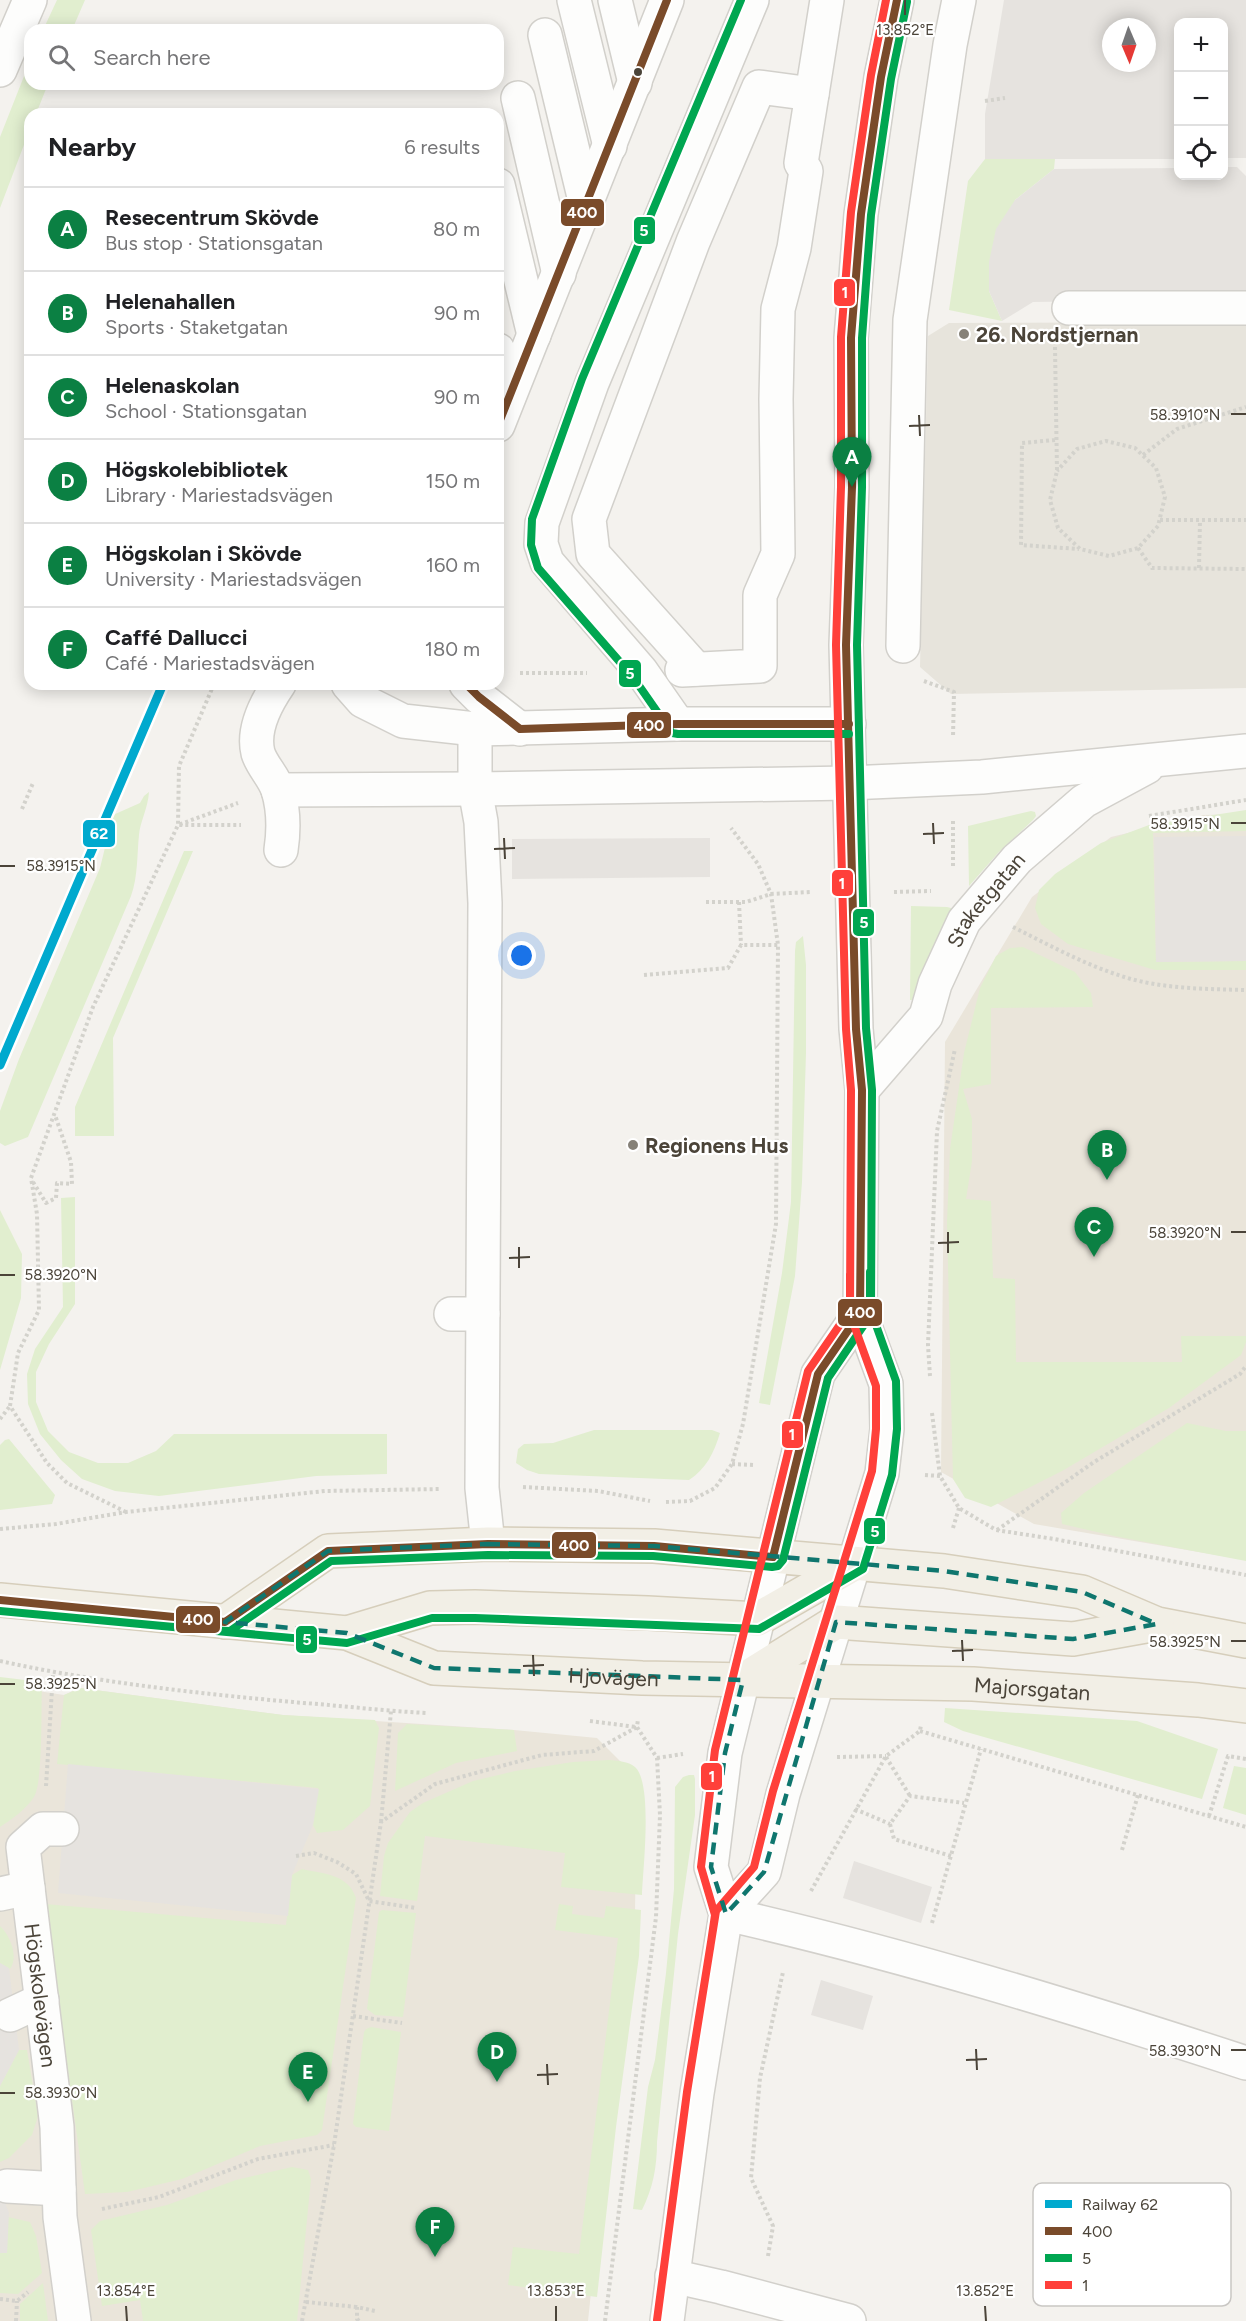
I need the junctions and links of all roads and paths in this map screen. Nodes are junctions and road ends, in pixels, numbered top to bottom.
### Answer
1 (30, 0) edge
2 (574, 0) edge
3 (615, 0) edge
4 (752, 0) edge
5 (827, 0) edge
6 (897, 0) edge
7 (959, 0) edge
8 (660, 6) edge
9 (545, 35) dead end
10 (0, 70) edge
11 (635, 82) junction
12 (812, 94) junction
13 (518, 98) dead end
14 (1005, 98) dead end
15 (987, 101) dead end
16 (610, 146) junction
17 (586, 205) junction
18 (504, 210) edge
19 (559, 274) junction
20 (1069, 308) dead end
21 (1246, 308) edge
22 (534, 335) junction
23 (1055, 342) dead end
24 (1246, 407) edge
25 (504, 411) edge
26 (1055, 440) junction
27 (1143, 455) junction
28 (1057, 471) junction
29 (1160, 520) junction
30 (1200, 520) junction
31 (1246, 520) edge
32 (1138, 548) junction
33 (1080, 549) junction
34 (1199, 568) junction
35 (1246, 569) edge
36 (903, 646) dead end
37 (510, 674) dead end
38 (591, 674) dead end
39 (211, 690) edge
40 (276, 690) edge
41 (353, 690) edge
42 (472, 690) edge
43 (954, 692) dead end
44 (678, 724) junction
45 (849, 724) junction
46 (953, 726) dead end
47 (475, 729) junction
48 (520, 729) junction
49 (1246, 751) edge
50 (1160, 759) junction
51 (33, 783) dead end
52 (849, 783) junction
53 (278, 789) junction
54 (475, 789) junction
55 (1246, 800) edge
56 (22, 809) dead end
57 (1141, 818) dead end
58 (178, 825) junction
59 (216, 825) dead end
60 (729, 825) dead end
61 (953, 831) dead end
62 (281, 850) dead end
63 (953, 867) dead end
64 (797, 892) dead end
65 (771, 894) junction
66 (706, 902) dead end
67 (739, 902) junction
68 (1007, 924) dead end
69 (741, 945) junction
70 (778, 945) junction
71 (644, 975) dead end
72 (1246, 990) edge
73 (956, 1043) dead end
74 (862, 1090) junction
75 (54, 1115) junction
76 (31, 1179) junction
77 (860, 1313) junction
78 (451, 1314) dead end
79 (483, 1314) junction
80 (1246, 1366) edge
81 (930, 1378) dead end
82 (10, 1406) junction
83 (932, 1412) dead end
84 (0, 1419) edge
85 (732, 1464) junction
86 (756, 1465) dead end
87 (920, 1475) dead end
88 (940, 1476) junction
89 (522, 1487) dead end
90 (443, 1489) dead end
91 (126, 1512) junction
92 (0, 1529) edge
93 (996, 1530) junction
94 (488, 1544) junction
95 (773, 1557) junction
96 (854, 1564) junction
97 (1246, 1575) edge
98 (0, 1600) edge
99 (758, 1619) junction
100 (225, 1622) junction
101 (836, 1622) junction
102 (1157, 1624) junction
103 (347, 1633) junction
104 (1246, 1641) edge
105 (0, 1662) edge
106 (52, 1673) junction
107 (743, 1680) junction
108 (818, 1680) junction
109 (1246, 1706) edge
110 (391, 1711) junction
111 (434, 1713) dead end
112 (578, 1720) dead end
113 (637, 1727) junction
114 (981, 1749) junction
115 (688, 1754) dead end
116 (886, 1756) junction
117 (657, 1758) junction
118 (827, 1758) dead end
119 (1246, 1759) edge
120 (1138, 1795) junction
121 (910, 1796) junction
122 (964, 1803) junction
123 (855, 1809) junction
124 (1209, 1816) junction
125 (381, 1822) junction
126 (890, 1824) junction
127 (1246, 1827) edge
128 (43, 1835) joint
129 (1122, 1850) dead end
130 (296, 1856) dead end
131 (951, 1856) junction
132 (14, 1891) edge
133 (369, 1901) junction
134 (416, 1908) dead end
135 (726, 1914) junction
136 (796, 1930) junction
137 (919, 1964) junction
138 (42, 2000) junction
139 (9, 2015) dead end
140 (353, 2016) junction
141 (402, 2023) dead end
142 (1246, 2062) edge
143 (334, 2145) junction
144 (7, 2186) dead end
145 (60, 2203) junction
146 (770, 2250) dead end
147 (672, 2276) junction
148 (17, 2301) dead end
149 (306, 2302) junction
150 (357, 2307) junction
151 (375, 2311) dead end
152 (16, 2321) edge
153 (74, 2321) edge
154 (302, 2321) edge
155 (359, 2321) edge
156 (605, 2321) edge
157 (667, 2321) edge
158 (849, 2321) edge

1 - 10 street
2 - 16 street
3 - 11 street
4 - 44 street
5 - 12 street
6 - 45 street
7 - 36 street
8 - 11 street
9 - 17 street
11 - 16 street
12 - 12 street
13 - 19 street
14 - 15 path
16 - 17 street
17 - 19 street
18 - 22 street
19 - 22 street
20 - 21 street
22 - 25 street
23 - 26 path
24 - 27 path
26 - 28 path
26 - 33 path
27 - 28 path
27 - 29 path
28 - 33 path
29 - 30 path
29 - 32 path
30 - 31 path
30 - 34 path
32 - 33 path
32 - 34 path
34 - 35 path
37 - 38 path
39 - 58 path
40 - 53 street
41 - 47 street
42 - 48 street
43 - 46 path
44 - 45 street
44 - 48 street
45 - 52 street
47 - 48 street
47 - 54 street
49 - 50 street, Staketgatan
50 - 52 street, Staketgatan
50 - 74 street, Staketgatan
51 - 56 path
52 - 54 street, Staketgatan
52 - 74 street
53 - 54 street, Staketgatan
53 - 58 path
53 - 62 street
54 - 79 street
55 - 57 path
58 - 59 path
58 - 75 path
60 - 65 path
61 - 63 path
64 - 65 path
65 - 67 path
65 - 70 path
66 - 67 path
67 - 69 path
68 - 72 path
69 - 70 path
69 - 71 path
70 - 85 path
73 - 81 path
74 - 77 street
75 - 76 path
75 - 76 path
76 - 82 path
77 - 95 street
77 - 96 street
78 - 79 street
79 - 94 street
80 - 93 path
82 - 84 path
82 - 91 path
83 - 88 path
85 - 86 path
85 - 89 path
87 - 88 path
88 - 93 path
90 - 91 path
91 - 92 path
93 - 97 path
94 - 95 main road
94 - 100 main road
95 - 96 main road
95 - 99 street
96 - 99 main road
96 - 101 street
96 - 102 main road
98 - 100 main road, Hjovägen
99 - 103 main road, Hjovägen
99 - 107 street
100 - 103 main road, Hjovägen
101 - 102 main road
101 - 107 main road
101 - 108 street
102 - 104 main road
103 - 107 main road, Hjovägen
105 - 106 path
106 - 110 path
106 - 128 path
107 - 108 main road, Hjovägen
107 - 135 street
108 - 109 main road, Majorsgatan
108 - 135 street
110 - 111 path
110 - 125 path
112 - 113 path
113 - 117 path
113 - 125 path
114 - 116 path
114 - 120 path
114 - 122 path
115 - 117 path
116 - 118 path
116 - 121 path
116 - 123 path
117 - 156 path
119 - 124 path
120 - 124 path
120 - 129 path
121 - 122 path
121 - 126 path
122 - 131 path
123 - 126 path
123 - 136 path
124 - 127 path
125 - 133 path
126 - 131 path
128 - 132 street, Högskolevägen
130 - 133 path
131 - 137 path
132 - 138 street, Högskolevägen
133 - 134 path
133 - 140 path
135 - 136 street
135 - 147 street
136 - 137 street
136 - 146 path
137 - 142 street
138 - 139 street
138 - 145 street, Högskolevägen
140 - 141 path
140 - 143 path
143 - 145 path
143 - 149 path
144 - 145 street
145 - 153 street, Högskolevägen
147 - 157 street
147 - 158 street
148 - 152 path
149 - 150 path
149 - 154 path
150 - 151 path
150 - 155 path

